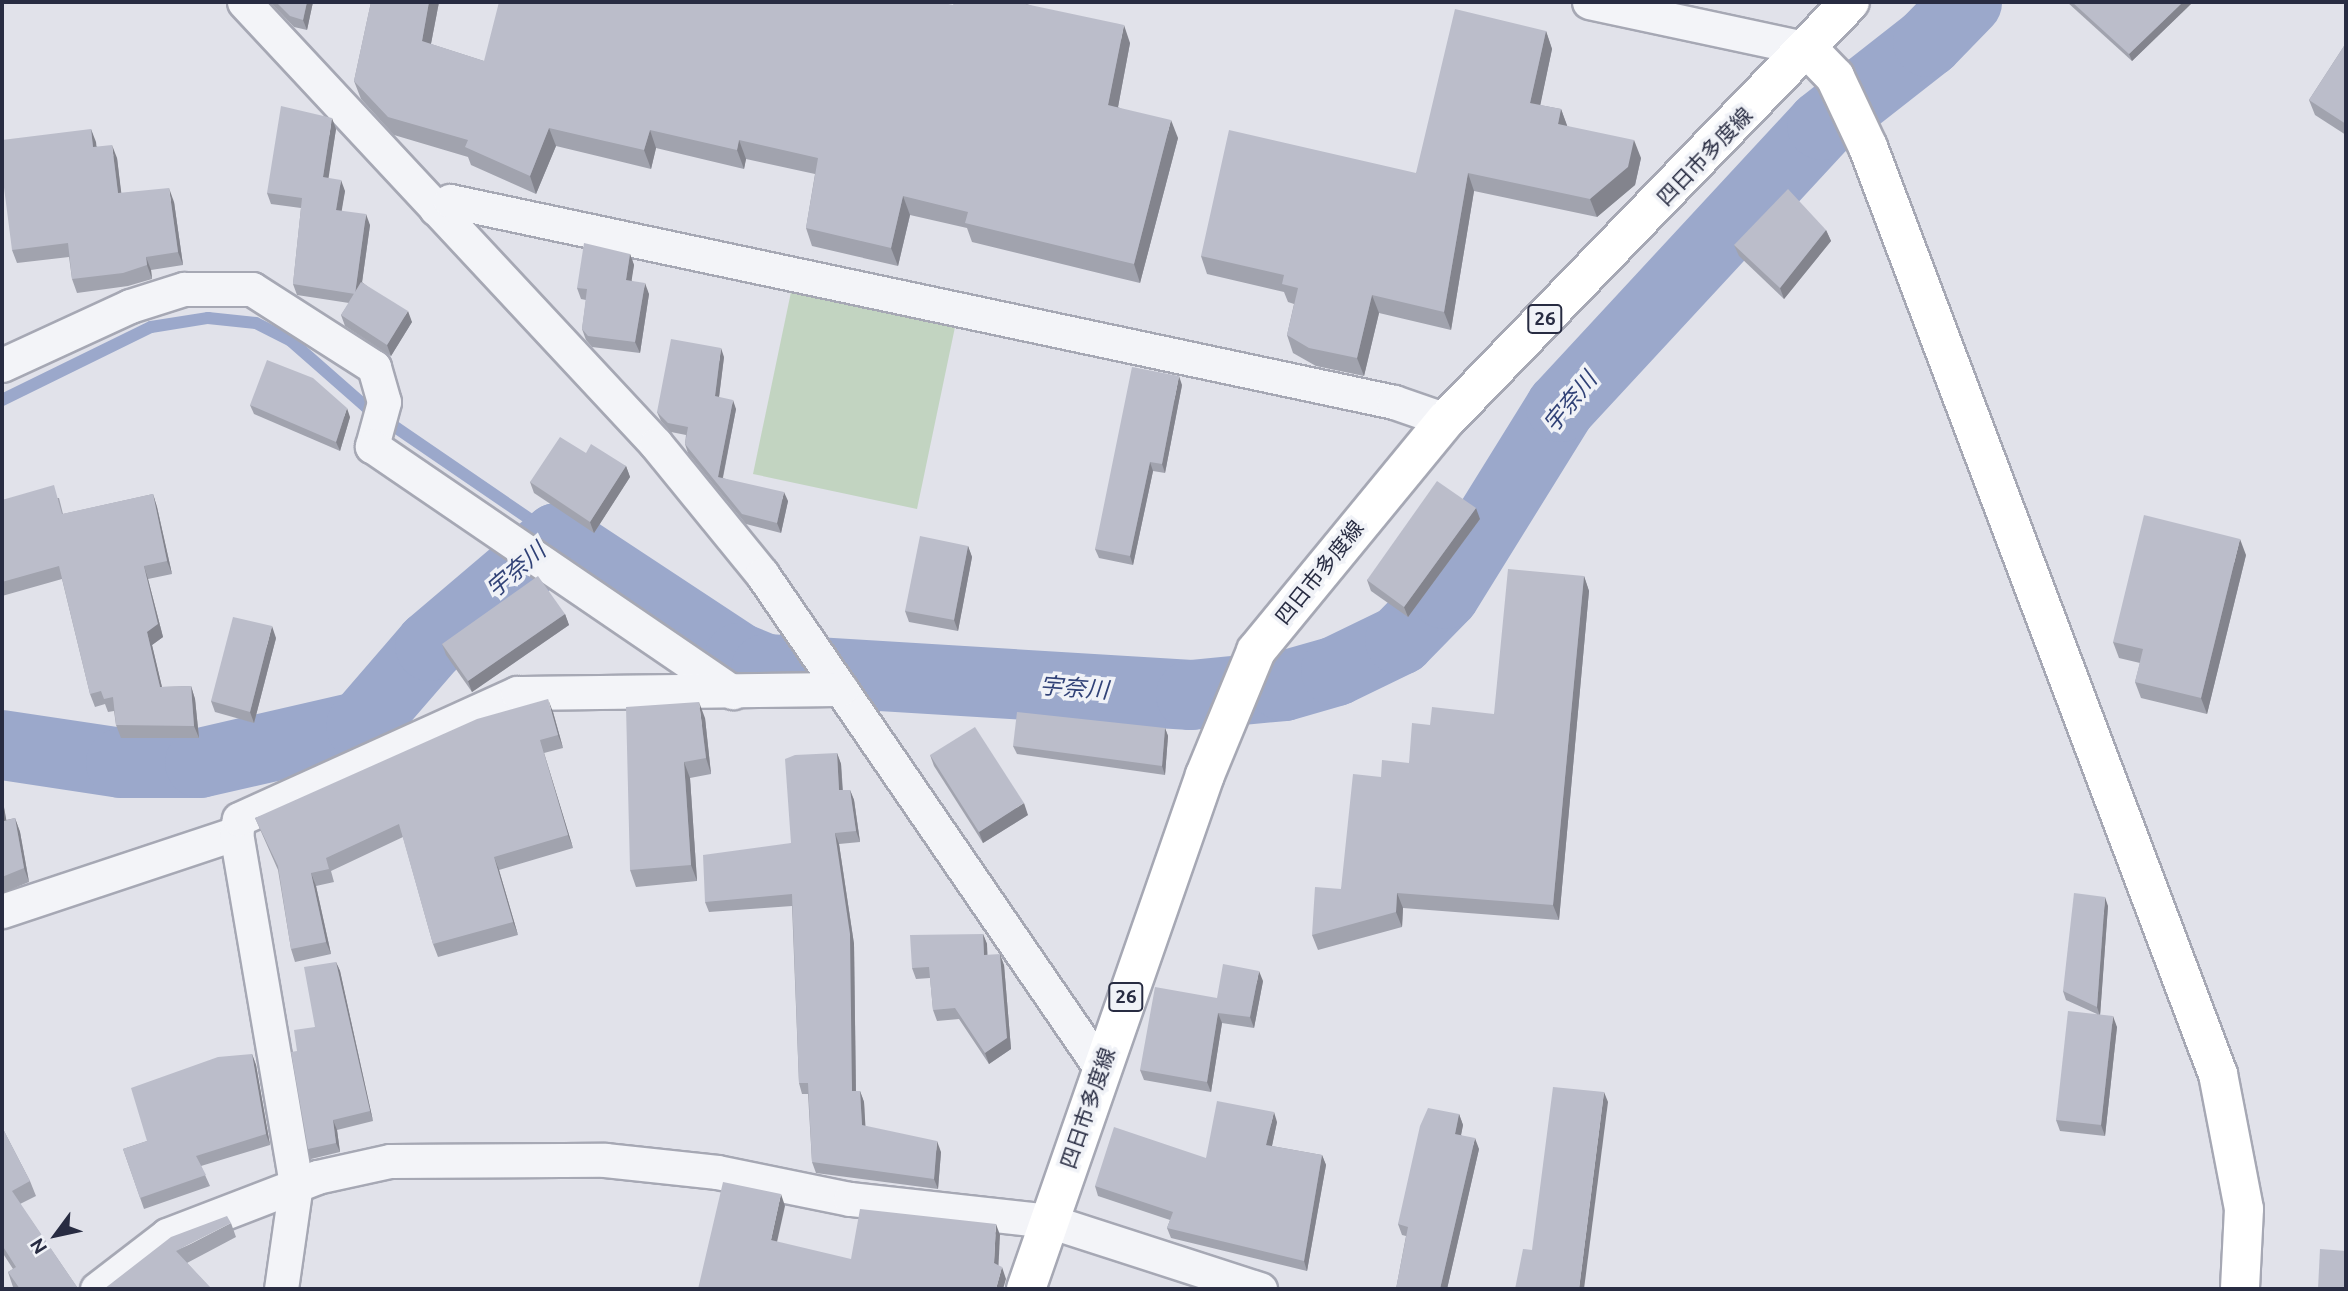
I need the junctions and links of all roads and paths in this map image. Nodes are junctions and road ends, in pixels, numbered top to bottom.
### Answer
1 (244, 2) edge
2 (1589, 2) edge
3 (1850, 2) edge
4 (1808, 49) junction
5 (436, 209) junction
6 (2, 365) edge
7 (1446, 420) junction
8 (838, 685) junction
9 (733, 692) junction
10 (236, 833) junction
11 (2, 911) edge
12 (1100, 1067) junction
13 (296, 1184) junction
14 (1049, 1221) junction
15 (97, 1289) edge
16 (281, 1289) edge
17 (1026, 1289) edge
18 (1260, 1289) edge
19 (2240, 1289) edge

1 - 5 street
2 - 4 street
3 - 4 main road, 四日市多度線 / 26
4 - 7 main road, 四日市多度線 / 26
4 - 19 main road
5 - 7 street
5 - 8 street
6 - 9 street
7 - 12 main road, 四日市多度線 / 26
8 - 9 street
8 - 12 street
9 - 10 street
10 - 11 street
10 - 13 street
12 - 14 main road, 四日市多度線 / 26
13 - 14 street
13 - 15 street
13 - 16 street
14 - 17 main road, 四日市多度線 / 26
14 - 18 street

